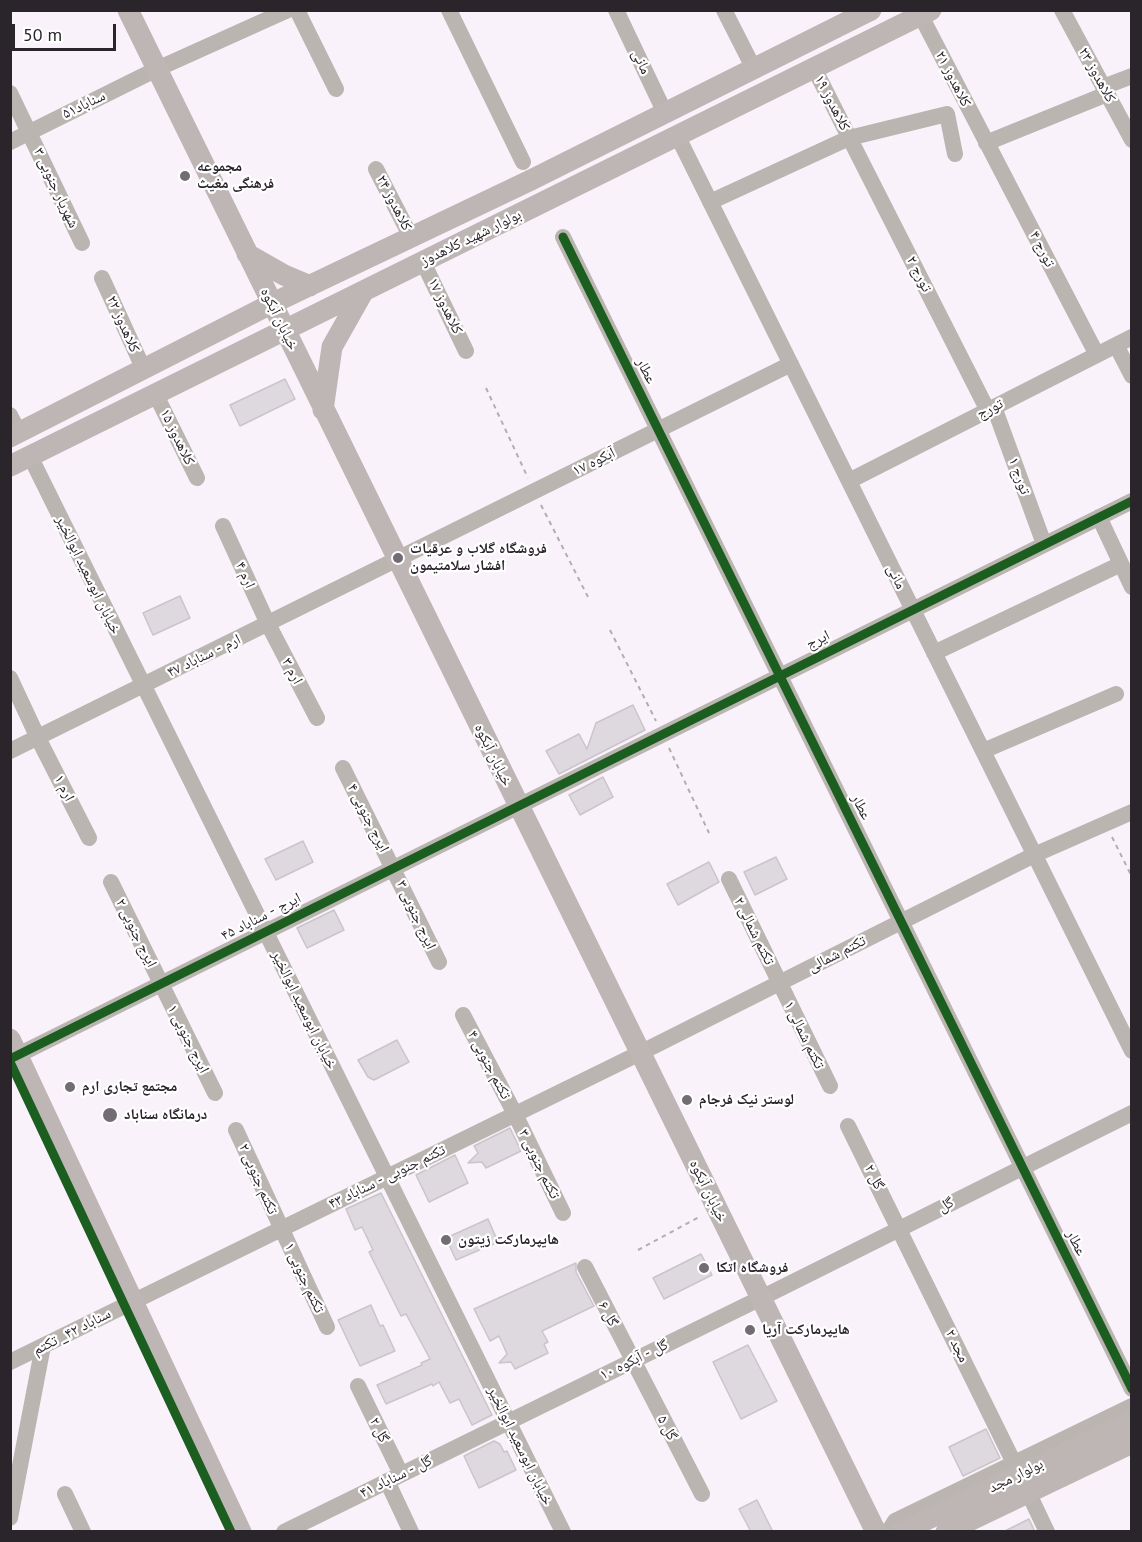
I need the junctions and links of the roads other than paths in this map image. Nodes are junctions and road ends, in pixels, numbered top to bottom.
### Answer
1 (128, 10) edge
2 (288, 10) edge
3 (297, 10) edge
4 (449, 10) edge
5 (616, 10) edge
6 (724, 10) edge
7 (870, 10) edge
8 (1062, 10) edge
9 (926, 13) edge
10 (842, 17) edge
11 (814, 68) junction
12 (157, 69) junction
13 (754, 69) junction
14 (1131, 76) edge
15 (336, 89) dead end
16 (1105, 91) junction
17 (10, 93) edge
18 (665, 113) junction
19 (30, 132) junction
20 (677, 135) junction
21 (849, 138) junction
22 (1131, 140) edge
23 (10, 142) edge
24 (986, 143) junction
25 (955, 154) dead end
26 (523, 162) dead end
27 (376, 169) dead end
28 (710, 202) junction
29 (411, 237) junction
30 (563, 237) dead end
31 (82, 243) dead end
32 (247, 254) junction
33 (423, 262) junction
34 (102, 278) dead end
35 (310, 286) junction
36 (363, 292) junction
37 (271, 304) junction
38 (284, 330) junction
39 (1131, 337) edge
40 (1116, 345) junction
41 (466, 351) dead end
42 (1097, 355) junction
43 (791, 364) junction
44 (144, 370) junction
45 (1131, 376) edge
46 (156, 395) junction
47 (991, 409) junction
48 (323, 410) junction
49 (13, 428) edge
50 (658, 430) junction
51 (30, 456) junction
52 (10, 466) edge
53 (197, 478) dead end
54 (849, 481) junction
55 (1131, 501) edge
56 (1099, 517) junction
57 (223, 526) dead end
58 (1044, 544) junction
59 (397, 560) junction
60 (1121, 564) junction
61 (1131, 586) edge
62 (913, 610) junction
63 (268, 624) junction
64 (934, 653) junction
65 (780, 676) junction
66 (10, 678) edge
67 (143, 686) junction
68 (1116, 694) dead end
69 (317, 718) dead end
70 (38, 738) junction
71 (10, 751) edge
72 (983, 751) junction
73 (343, 768) dead end
74 (518, 805) junction
75 (1131, 812) edge
76 (89, 838) dead end
77 (1034, 855) junction
78 (393, 867) junction
79 (729, 879) dead end
80 (111, 882) dead end
81 (901, 922) junction
82 (265, 932) junction
83 (439, 962) dead end
84 (779, 983) junction
85 (160, 984) junction
86 (463, 1015) dead end
87 (13, 1051) edge
88 (1131, 1051) edge
89 (640, 1053) junction
90 (830, 1086) dead end
91 (215, 1093) dead end
92 (1131, 1113) edge
93 (515, 1114) junction
94 (848, 1126) dead end
95 (236, 1130) dead end
96 (1022, 1167) junction
97 (387, 1177) junction
98 (563, 1213) dead end
99 (281, 1229) junction
100 (899, 1229) junction
101 (585, 1267) dead end
102 (761, 1298) junction
103 (133, 1301) junction
104 (327, 1327) dead end
105 (43, 1346) junction
106 (632, 1361) junction
107 (10, 1362) edge
108 (358, 1386) dead end
109 (1131, 1389) edge
110 (1131, 1406) edge
111 (1131, 1421) edge
112 (508, 1422) junction
113 (1131, 1443) edge
114 (1014, 1463) junction
115 (394, 1478) junction
116 (1028, 1492) junction
117 (65, 1494) dead end
118 (702, 1494) dead end
119 (10, 1518) edge
120 (906, 1530) edge
121 (83, 1532) edge
122 (241, 1532) edge
123 (284, 1532) edge
124 (411, 1532) edge
125 (563, 1532) edge
126 (876, 1532) edge
127 (888, 1532) edge
128 (945, 1532) edge
129 (1047, 1532) edge

1 - 12 main road, خیابان آبکوه
2 - 12 street, سناباد۵۱
3 - 15 street
4 - 26 street
5 - 18 street, مانی
6 - 13 street
7 - 10 main road, بولوار شهید کلاهدوز
8 - 16 street, کلاهدوز ۲۳
9 - 11 main road, بولوار شهید کلاهدوز
9 - 24 street, کلاهدوز ۲۱
10 - 13 main road, بولوار شهید کلاهدوز
11 - 20 main road, بولوار شهید کلاهدوز
11 - 21 street, کلاهدوز ۱۹
12 - 19 street, سناباد۵۱
12 - 32 main road, خیابان آبکوه
13 - 18 main road, بولوار شهید کلاهدوز
14 - 16 street
16 - 22 street, کلاهدوز ۲۳
16 - 24 street
17 - 19 street, شهریار جنوبی ۳
18 - 29 main road, بولوار شهید کلاهدوز
19 - 23 street, سناباد۵۱
19 - 31 street, شهریار جنوبی ۳
20 - 28 street, مانی
20 - 33 main road, بولوار شهید کلاهدوز
21 - 25 street
21 - 28 street
21 - 47 street, تورج ۲
24 - 42 street, تورج ۴
27 - 29 street, کلاهدوز ۲۴
28 - 43 street, مانی
29 - 35 main road, بولوار شهید کلاهدوز
30 - 50 street, عطار
32 - 35 main road
32 - 37 main road, خیابان آبکوه
33 - 36 main road, بولوار شهید کلاهدوز
33 - 41 street, کلاهدوز ۱۷
34 - 44 street, کلاهدوز ۲۲
35 - 37 main road, بولوار شهید کلاهدوز
36 - 38 main road, بولوار شهید کلاهدوز
36 - 48 main road
37 - 38 main road, خیابان آبکوه
37 - 44 main road, بولوار شهید کلاهدوز
38 - 46 main road, بولوار شهید کلاهدوز
38 - 48 main road, خیابان آبکوه
39 - 40 street, تورج
40 - 42 street, تورج
40 - 45 street
42 - 47 street, تورج
43 - 50 street, آبکوه ۱۷
43 - 54 street, مانی
44 - 49 main road, بولوار شهید کلاهدوز
46 - 51 main road, بولوار شهید کلاهدوز
46 - 53 street, کلاهدوز ۱۵
47 - 54 street, تورج
47 - 58 street, تورج ۱
48 - 59 main road, خیابان آبکوه
50 - 59 street, آبکوه ۱۷
50 - 65 street, عطار
51 - 52 main road, بولوار شهید کلاهدوز
51 - 67 street, خیابان ابوسعید ابوالخیر
54 - 62 street, مانی
55 - 56 street, ایرج
56 - 58 street, ایرج
56 - 60 street
57 - 63 street, ارم ۴
58 - 62 street, ایرج
59 - 63 street, ارم - سناباد ۴۷
59 - 74 main road, خیابان آبکوه
60 - 61 street
60 - 64 street
62 - 64 street, مانی
62 - 65 street, ایرج
63 - 67 street, ارم - سناباد ۴۷
63 - 69 street, ارم ۳
64 - 72 street, مانی
65 - 74 street, ایرج
65 - 81 street, عطار
66 - 70 street, ارم ۱
67 - 70 street, ارم - سناباد ۴۷
67 - 82 street, خیابان ابوسعید ابوالخیر
68 - 72 street
70 - 71 street, ارم - سناباد ۴۷
70 - 76 street, ارم ۱
72 - 77 street, مانی
73 - 78 street, ایرج جنوبی ۴
74 - 78 street, ایرج - سناباد ۴۵
74 - 89 main road, خیابان آبکوه
75 - 77 street, تکتم شمالی
77 - 81 street, تکتم شمالی
77 - 88 street, مانی
78 - 82 street, ایرج - سناباد ۴۵
78 - 83 street, ایرج جنوبی ۳
79 - 84 street, تکتم شمالی ۲
80 - 85 street, ایرج جنوبی ۲
81 - 84 street, تکتم شمالی
81 - 96 street, عطار
82 - 85 street, ایرج - سناباد ۴۵
82 - 97 street, خیابان ابوسعید ابوالخیر
84 - 89 street, تکتم شمالی
84 - 90 street, تکتم شمالی ۱
85 - 87 street, ایرج - سناباد ۴۵
85 - 91 street, ایرج جنوبی ۱
86 - 93 street, تکتم جنوبی ۴
87 - 103 main road
89 - 93 street, تکتم جنوبی - سناباد ۴۳
89 - 102 main road, خیابان آبکوه
92 - 96 street, گل
93 - 97 street, تکتم جنوبی - سناباد ۴۳
93 - 98 street, تکتم جنوبی ۳
94 - 100 street, گل ۲
95 - 99 street, تکتم جنوبی ۲
96 - 100 street, گل
96 - 109 street, عطار
97 - 99 street, تکتم جنوبی - سناباد ۴۳
97 - 112 street, خیابان ابوسعید ابوالخیر
99 - 103 street, تکتم جنوبی - سناباد ۴۳
99 - 104 street, تکتم جنوبی ۱
100 - 102 street, گل
100 - 114 street, مجد ۲
101 - 106 street, گل ۶
102 - 106 street, گل - آبکوه ۱۰
102 - 126 main road, خیابان آبکوه
103 - 105 street, سناباد ۴۲_ تکتم
103 - 122 main road
105 - 107 street, سناباد ۴۲_ تکتم
105 - 119 street
106 - 112 street, گل - آبکوه ۱۰
106 - 118 street, گل ۵
108 - 115 street, گل ۲
110 - 114 street
111 - 120 main road, بولوار مجد
112 - 115 street, گل - سناباد ۴۱
112 - 125 street, خیابان ابوسعید ابوالخیر
113 - 116 main road, بولوار مجد
114 - 127 street
115 - 123 street, گل - سناباد ۴۱
115 - 124 street, گل ۲
116 - 128 main road, بولوار مجد
116 - 129 street
117 - 121 street

